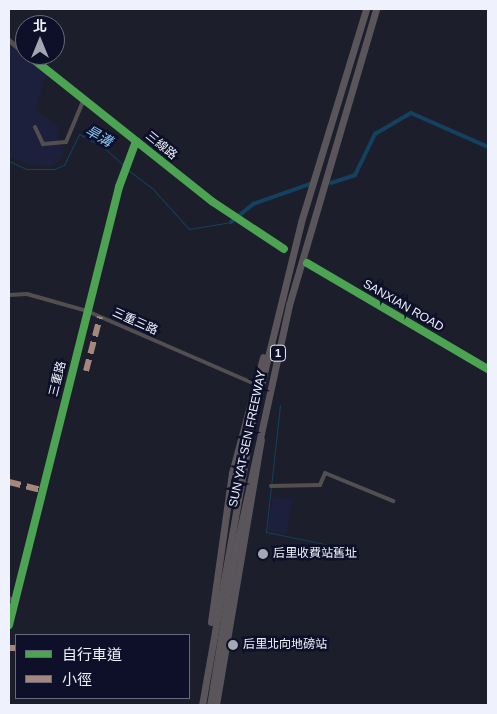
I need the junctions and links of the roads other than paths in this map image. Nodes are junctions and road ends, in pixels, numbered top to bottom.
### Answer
1 (366, 9) edge
2 (376, 9) edge
3 (40, 65) edge
4 (84, 99) junction
5 (35, 127) dead end
6 (136, 141) junction
7 (284, 249) dead end
8 (307, 263) dead end
9 (9, 295) edge
10 (86, 311) junction
11 (488, 369) edge
12 (250, 382) dead end
13 (260, 430) junction
14 (271, 486) dead end
15 (393, 501) dead end
16 (9, 598) edge
17 (15, 602) junction
18 (9, 625) edge
19 (202, 705) edge
20 (210, 705) edge
21 (216, 705) edge

1 - 19 highway, SUN YAT-SEN FREEWAY / 1
2 - 13 highway, SUN YAT-SEN FREEWAY / 1
3 - 4 street, 三線路
4 - 5 street
4 - 6 street, 三線路
6 - 7 street, 三線路
6 - 10 street, 三重路
8 - 11 street, SANXIAN ROAD
9 - 10 street, 三重三路
10 - 12 street, 三重三路
10 - 17 street, 三重路
13 - 20 highway, SUN YAT-SEN FREEWAY / 1
13 - 21 highway
14 - 15 street
16 - 17 street
17 - 18 street, 三重路

